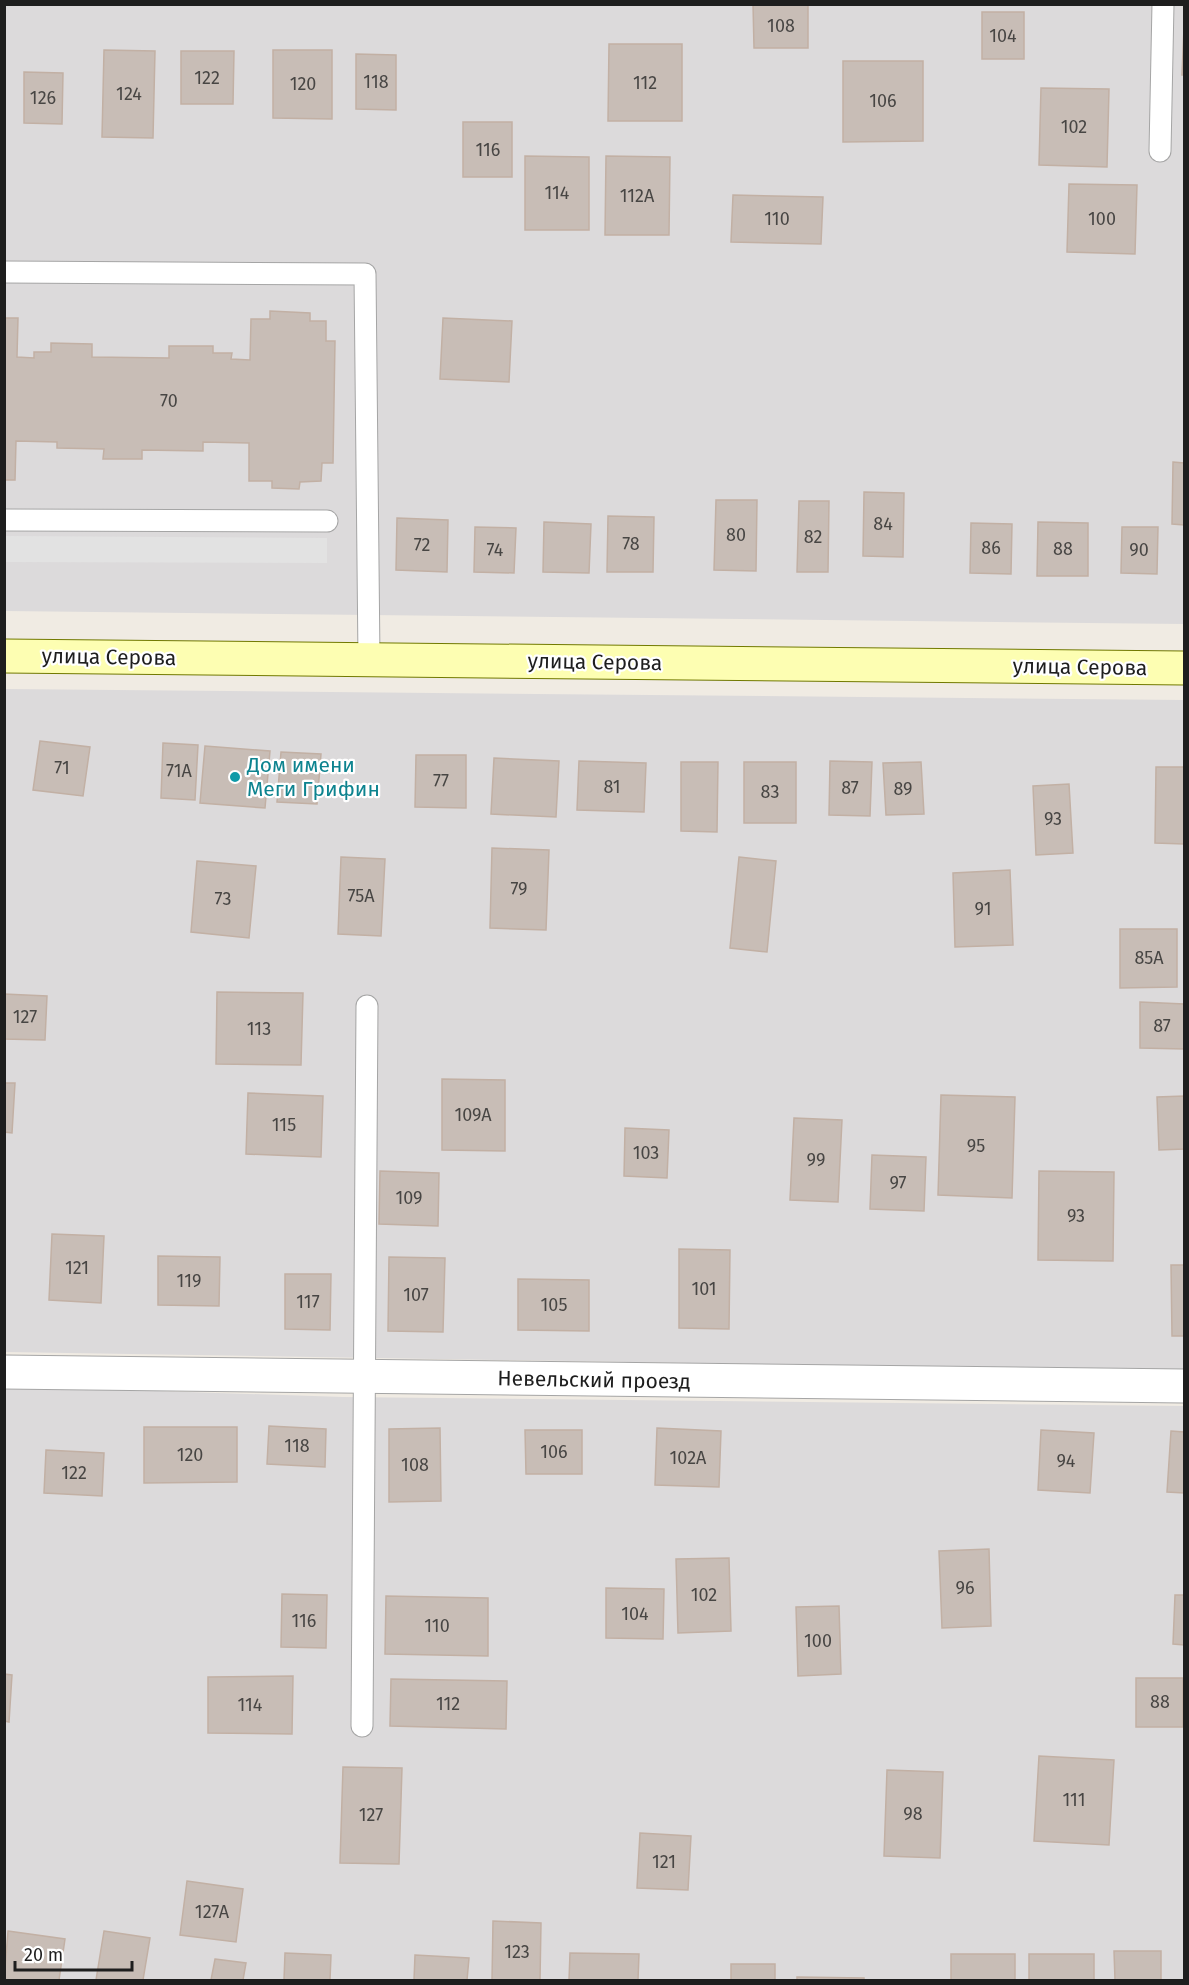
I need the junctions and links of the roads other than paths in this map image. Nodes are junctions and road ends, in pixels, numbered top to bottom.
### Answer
1 (1163, 4) edge
2 (1160, 151) dead end
3 (4, 272) edge
4 (4, 520) edge
5 (327, 521) dead end
6 (4, 656) edge
7 (369, 659) junction
8 (1185, 668) edge
9 (367, 1006) dead end
10 (4, 1372) edge
11 (363, 1377) junction
12 (1185, 1386) edge
13 (362, 1726) dead end

1 - 2 lane
3 - 7 lane
4 - 5 lane
6 - 7 main road, улица Серова
7 - 8 main road, улица Серова
9 - 11 lane
10 - 11 street, Невельский проезд
11 - 12 street, Невельский проезд
11 - 13 lane

